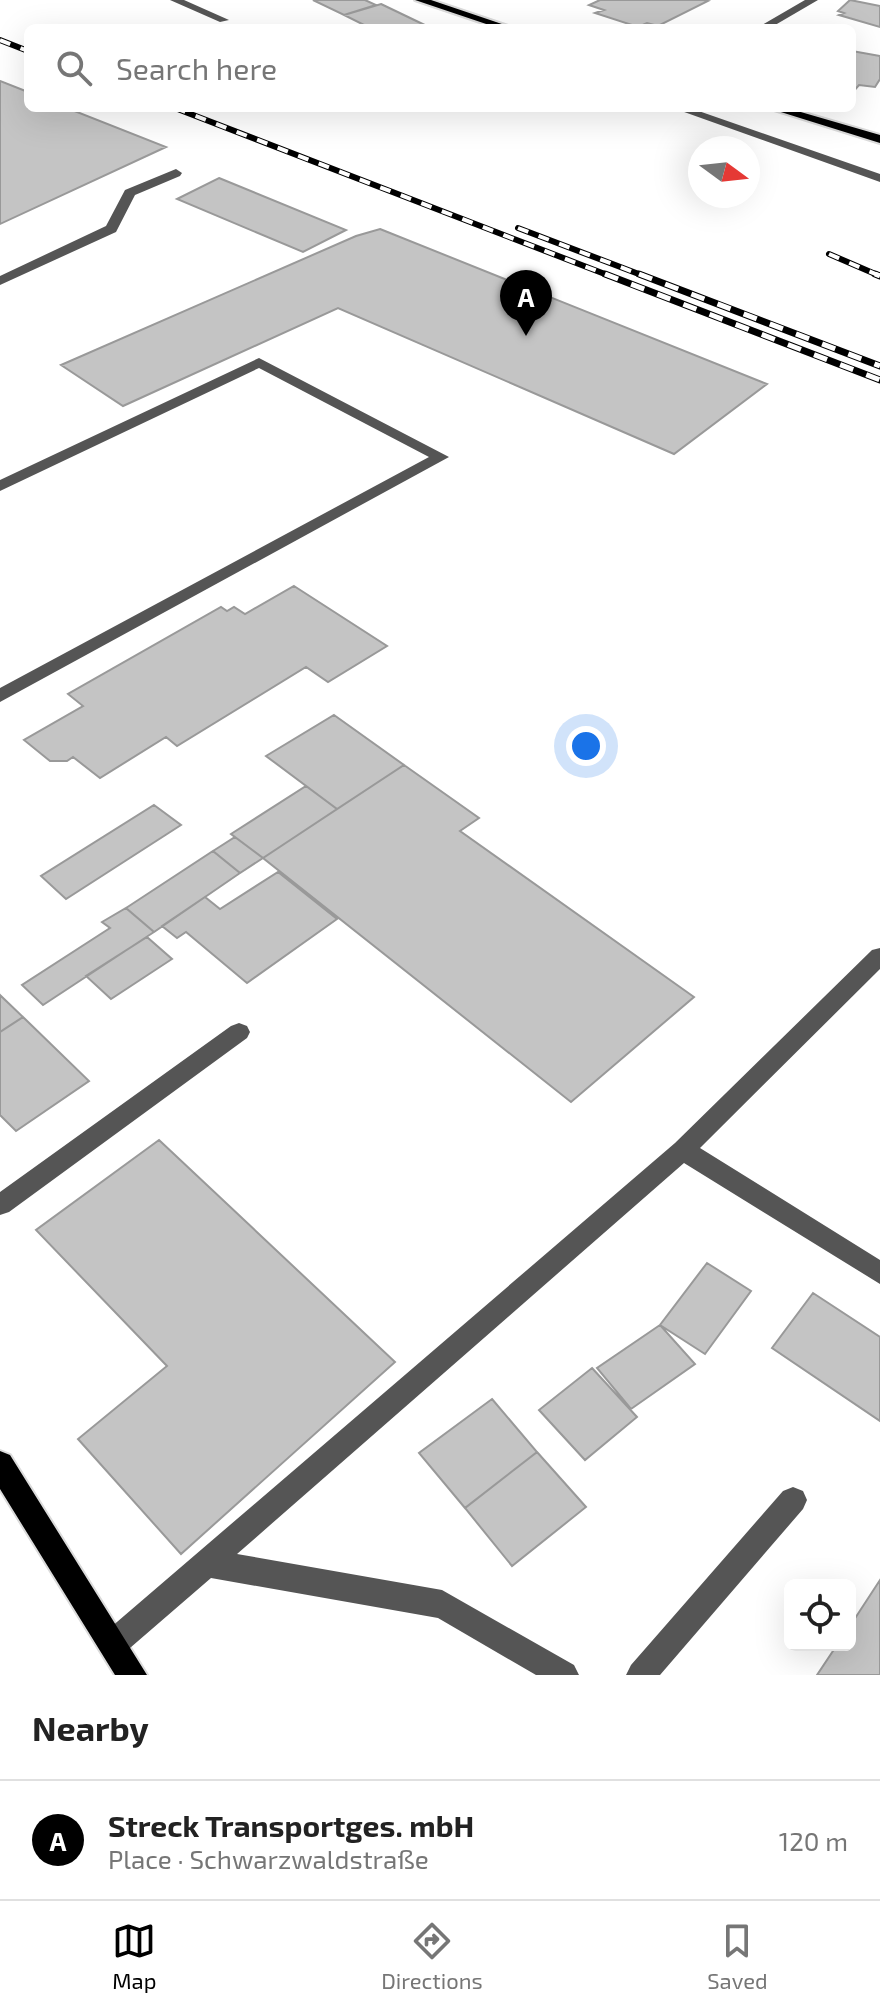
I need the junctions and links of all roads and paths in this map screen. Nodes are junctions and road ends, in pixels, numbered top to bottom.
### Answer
1 (175, 0) edge
2 (420, 0) edge
3 (813, 0) edge
4 (224, 20) dead end
5 (496, 24) edge
6 (769, 24) edge
7 (690, 112) edge
8 (788, 112) edge
9 (880, 139) edge
10 (176, 173) dead end
11 (880, 178) edge
12 (0, 281) edge
13 (0, 486) edge
14 (0, 696) edge
15 (880, 956) edge
16 (239, 1032) dead end
17 (683, 1150) junction
18 (0, 1205) edge
19 (880, 1273) edge
20 (0, 1464) edge
21 (793, 1500) dead end
22 (206, 1563) junction
23 (113, 1644) junction
24 (132, 1675) edge
25 (564, 1675) edge
26 (641, 1675) edge

1 - 4 street
2 - 5 main road
3 - 6 street
7 - 11 street
8 - 9 main road
10 - 12 street
13 - 14 street
15 - 17 street
16 - 18 street
17 - 19 street
17 - 22 street
20 - 23 main road
21 - 26 street
22 - 23 street
22 - 25 street
23 - 24 main road

